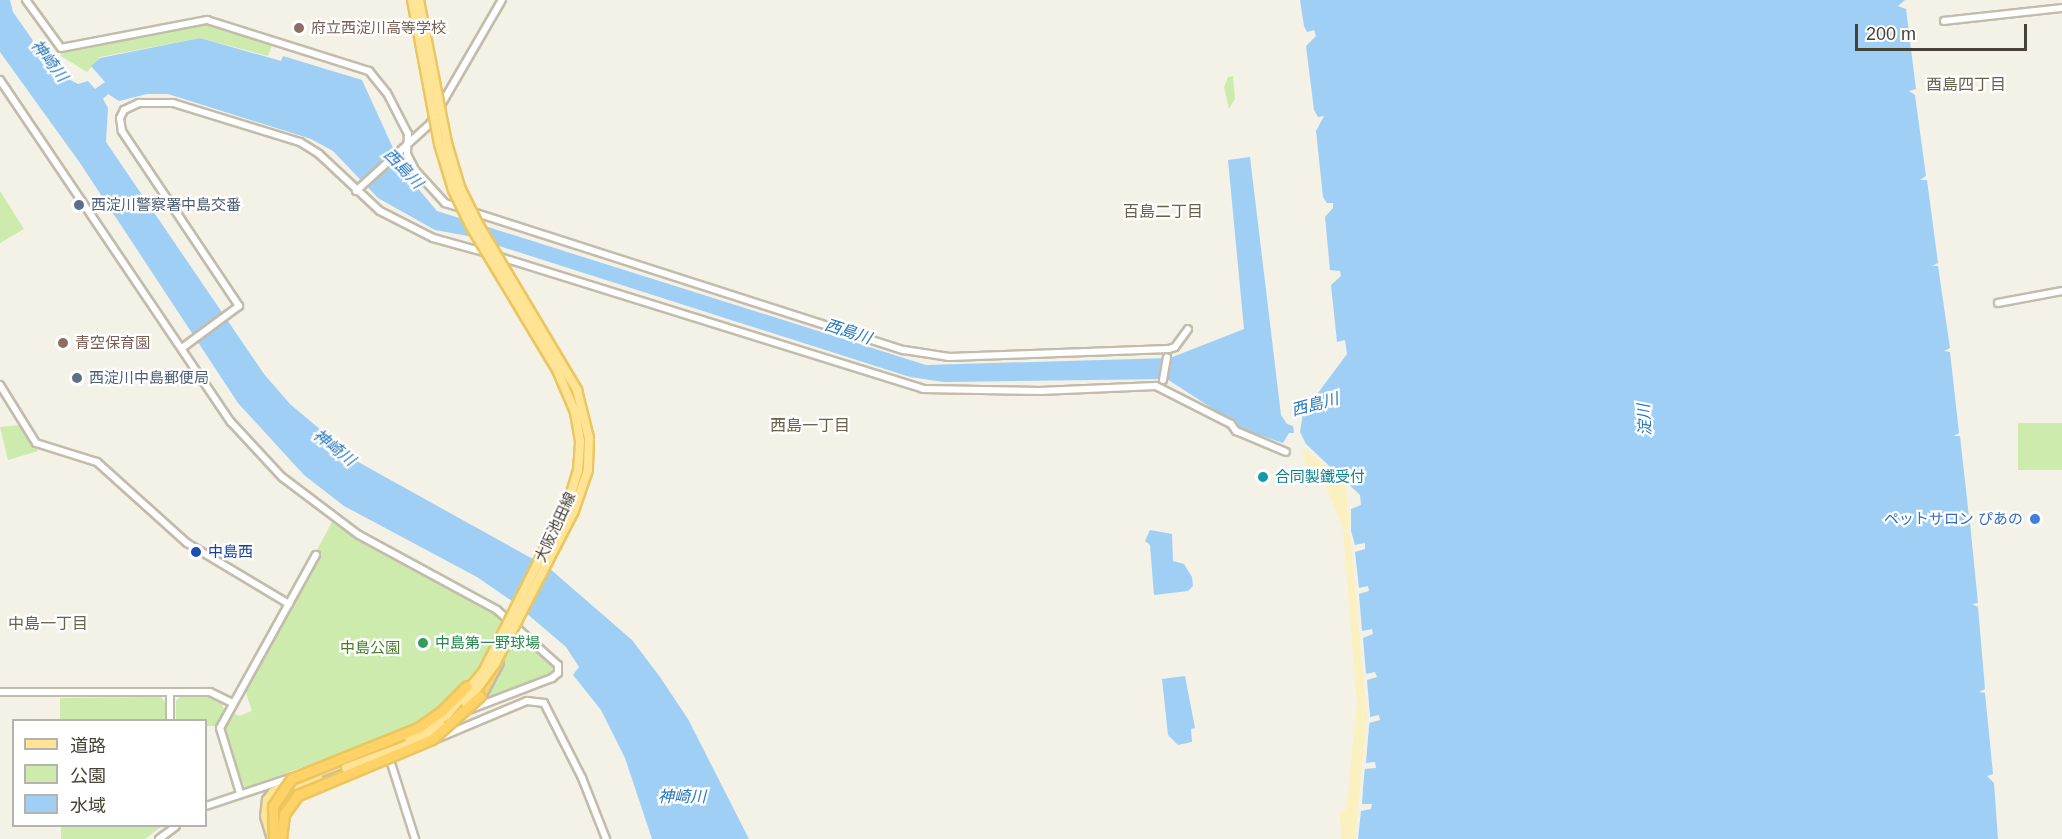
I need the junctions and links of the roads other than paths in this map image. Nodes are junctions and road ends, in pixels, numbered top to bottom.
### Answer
1 (26, 0) edge
2 (412, 0) edge
3 (419, 0) edge
4 (502, 0) edge
5 (2062, 8) edge
6 (1944, 21) dead end
7 (0, 80) edge
8 (407, 148) junction
9 (358, 190) junction
10 (2062, 291) edge
11 (1998, 303) dead end
12 (1188, 329) dead end
13 (184, 347) junction
14 (1167, 357) dead end
15 (1163, 380) dead end
16 (0, 385) edge
17 (1286, 452) dead end
18 (316, 555) dead end
19 (289, 604) junction
20 (504, 639) junction
21 (0, 692) edge
22 (170, 692) junction
23 (233, 703) junction
24 (170, 719) edge
25 (390, 760) junction
26 (345, 766) junction
27 (316, 787) dead end
28 (240, 792) junction
29 (207, 806) edge
30 (174, 827) edge
31 (159, 839) edge
32 (273, 839) edge
33 (283, 839) edge
34 (415, 839) edge
35 (606, 839) edge

1 - 8 street
2 - 20 main road, 大阪池田線, bridge
3 - 20 main road, 大阪池田線, bridge
4 - 8 street
5 - 6 street
7 - 13 street
8 - 9 street
8 - 12 street
9 - 13 street
9 - 17 street
10 - 11 street
13 - 28 street
14 - 15 street
16 - 19 street
18 - 19 street
19 - 23 street
20 - 26 main road, 大阪池田線, bridge
20 - 32 highway, bridge
20 - 33 highway, bridge
21 - 22 street
22 - 23 street
22 - 24 street
23 - 28 street
25 - 27 street
25 - 34 street
25 - 35 street
26 - 32 main road, 大阪池田線
26 - 33 main road, 大阪池田線
28 - 29 street
30 - 31 street

